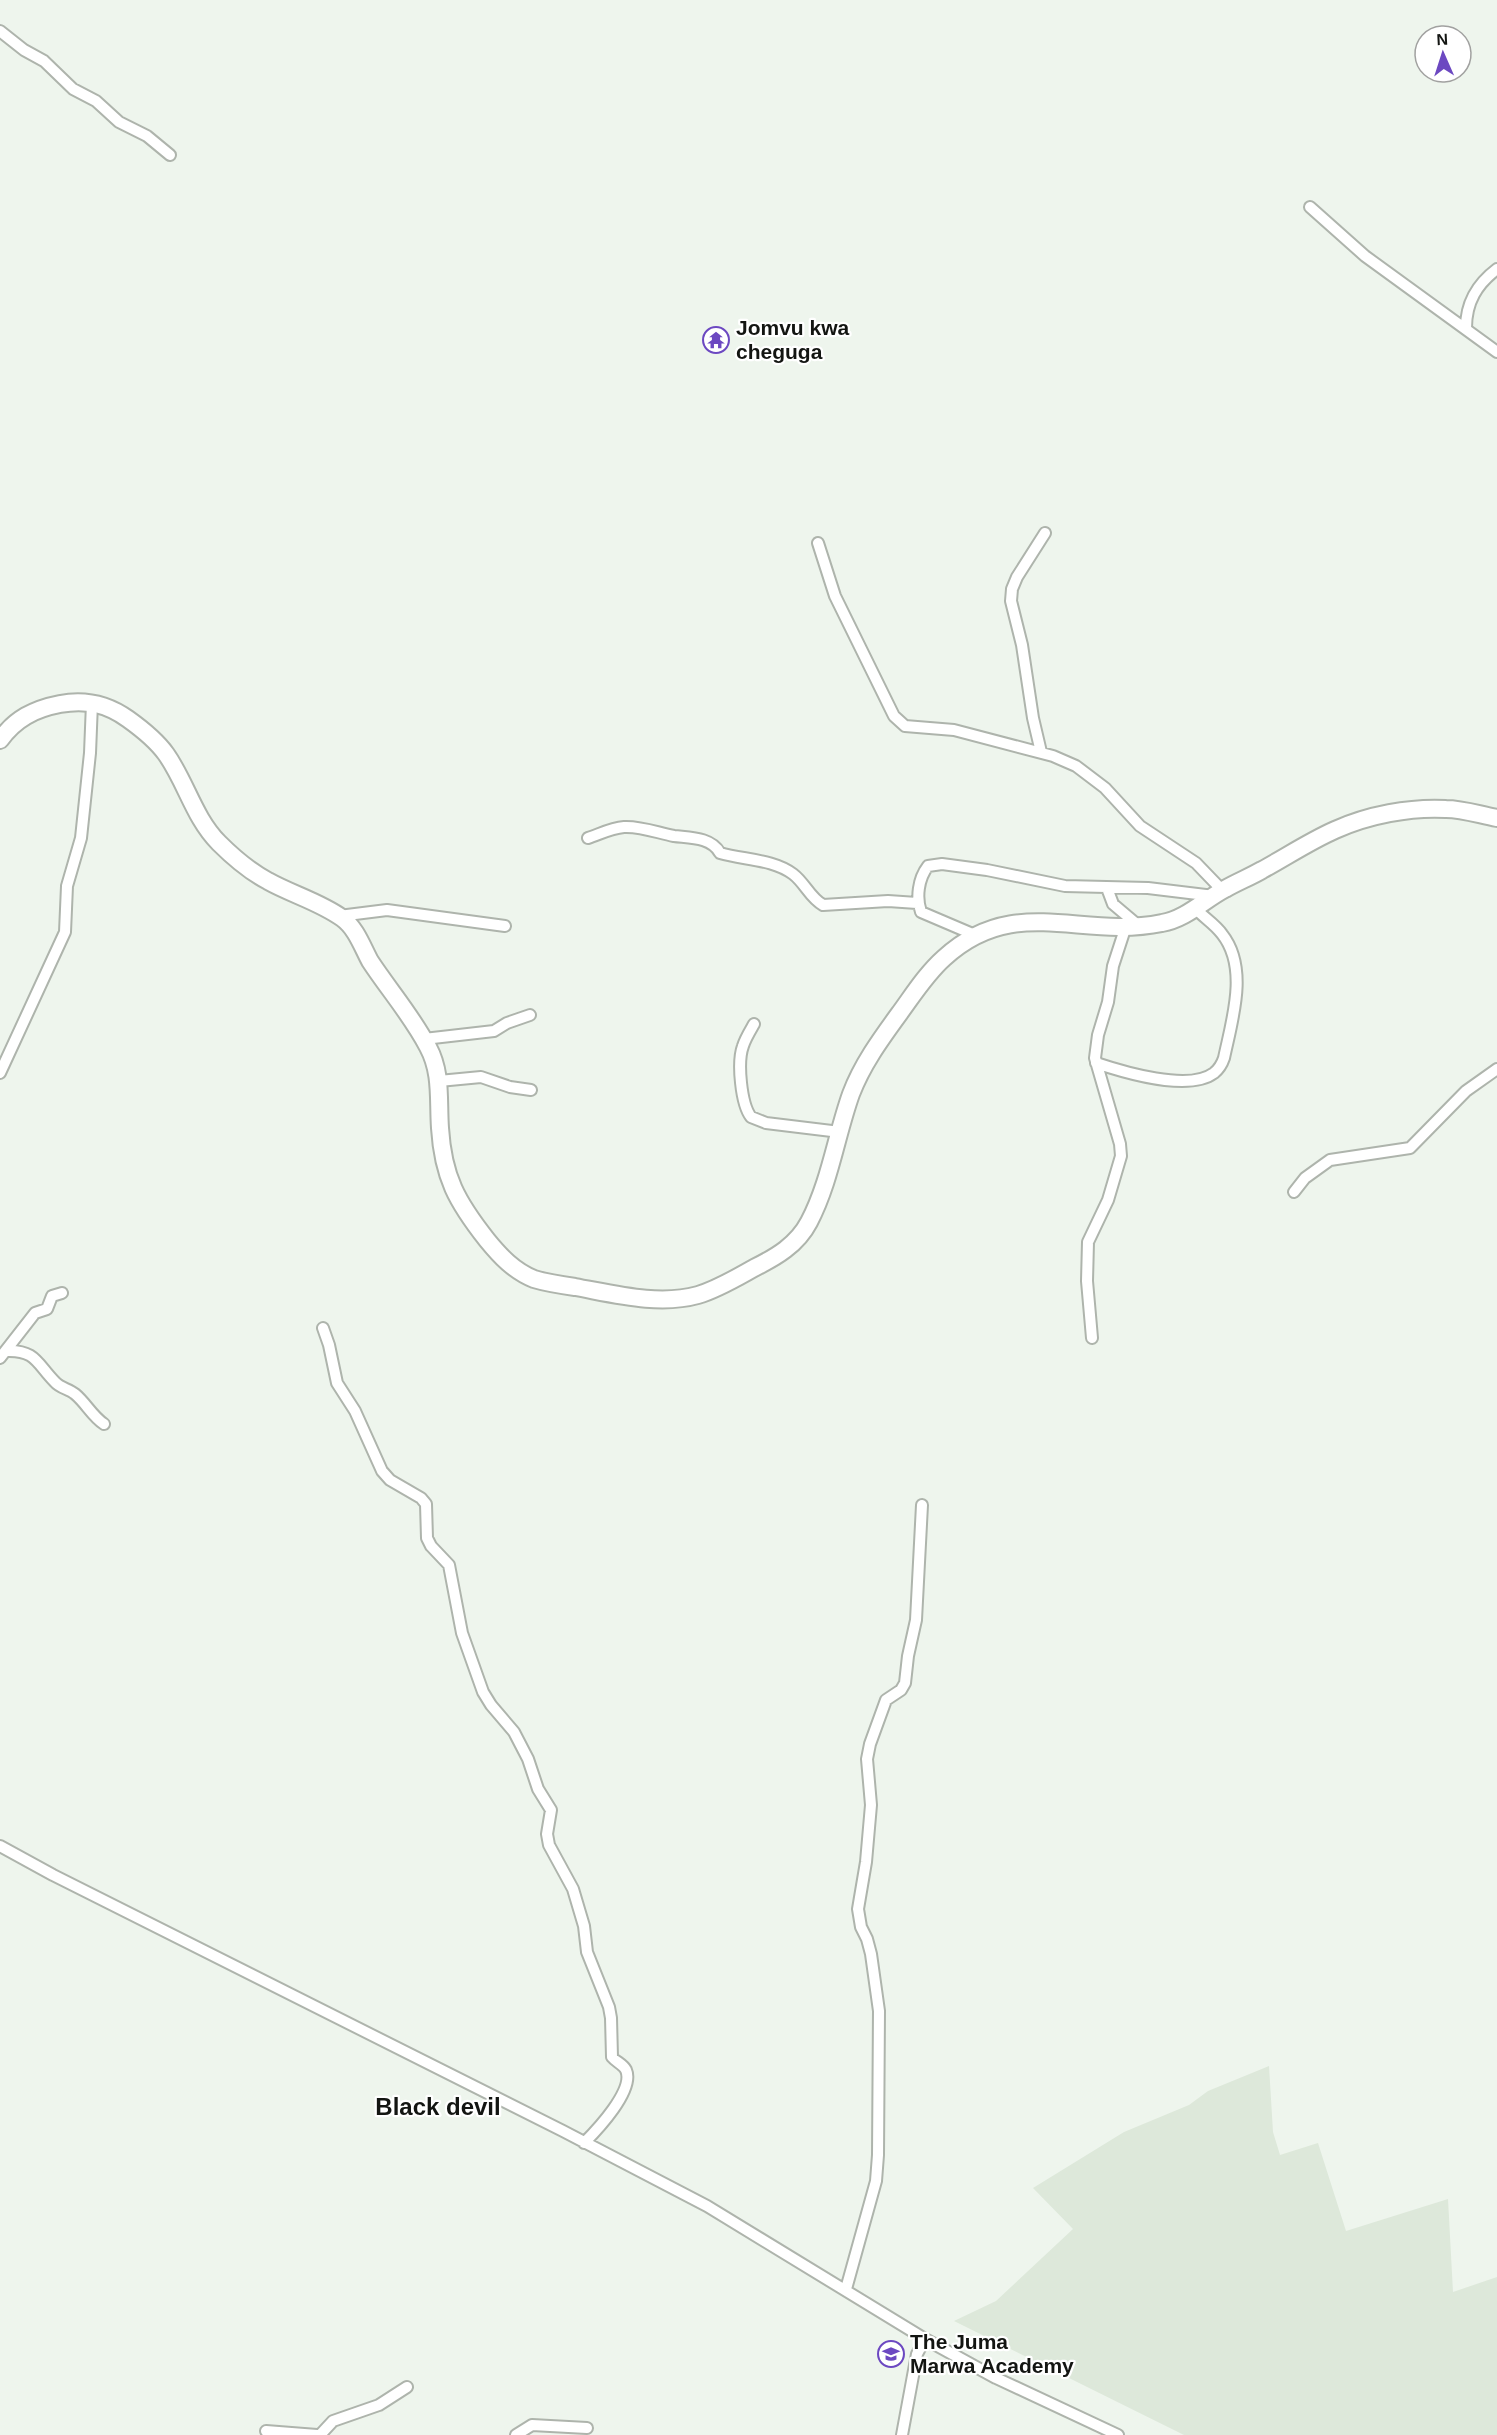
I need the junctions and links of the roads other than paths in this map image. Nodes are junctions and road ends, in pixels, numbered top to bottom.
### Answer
1 (0, 31) edge
2 (170, 154) dead end
3 (1310, 207) dead end
4 (1497, 269) edge
5 (1466, 328) junction
6 (1497, 352) edge
7 (1045, 532) dead end
8 (818, 543) dead end
9 (92, 703) junction
10 (0, 740) edge
11 (1041, 752) junction
12 (1497, 818) edge
13 (588, 838) dead end
14 (1107, 888) junction
15 (1218, 893) junction
16 (917, 903) junction
17 (1195, 908) junction
18 (339, 916) junction
19 (505, 926) dead end
20 (1133, 926) junction
21 (975, 934) junction
22 (530, 1015) dead end
23 (754, 1024) dead end
24 (424, 1039) junction
25 (1096, 1063) junction
26 (1497, 1070) edge
27 (0, 1073) edge
28 (440, 1081) junction
29 (531, 1090) dead end
30 (840, 1132) junction
31 (1294, 1192) dead end
32 (63, 1293) dead end
33 (322, 1328) dead end
34 (1092, 1338) dead end
35 (3, 1354) edge
36 (104, 1424) dead end
37 (922, 1505) dead end
38 (0, 1846) edge
39 (584, 2143) junction
40 (846, 2289) junction
41 (925, 2339) junction
42 (407, 2387) dead end
43 (587, 2428) dead end
44 (266, 2431) dead end
45 (295, 2434) edge
46 (319, 2435) edge
47 (516, 2435) edge
48 (902, 2435) edge
49 (1118, 2435) edge

1 - 2 street
3 - 5 street
4 - 5 street
5 - 6 street
7 - 11 street
8 - 11 street
9 - 10 main road
9 - 18 main road
9 - 27 street
11 - 15 street
12 - 15 main road
13 - 16 street
14 - 15 street
14 - 16 street
14 - 20 street
15 - 17 main road
16 - 21 street
17 - 20 main road
17 - 25 street
18 - 19 street
18 - 24 main road
20 - 21 main road
20 - 25 street
21 - 30 main road
22 - 24 street
23 - 30 street
24 - 28 main road
25 - 34 street
26 - 31 street
28 - 29 street
28 - 30 main road
32 - 35 street
33 - 39 street
35 - 36 street
37 - 40 street
38 - 39 street
39 - 40 street
40 - 41 street
41 - 48 street
41 - 49 street
42 - 46 street
43 - 47 street
44 - 45 street
45 - 46 street

